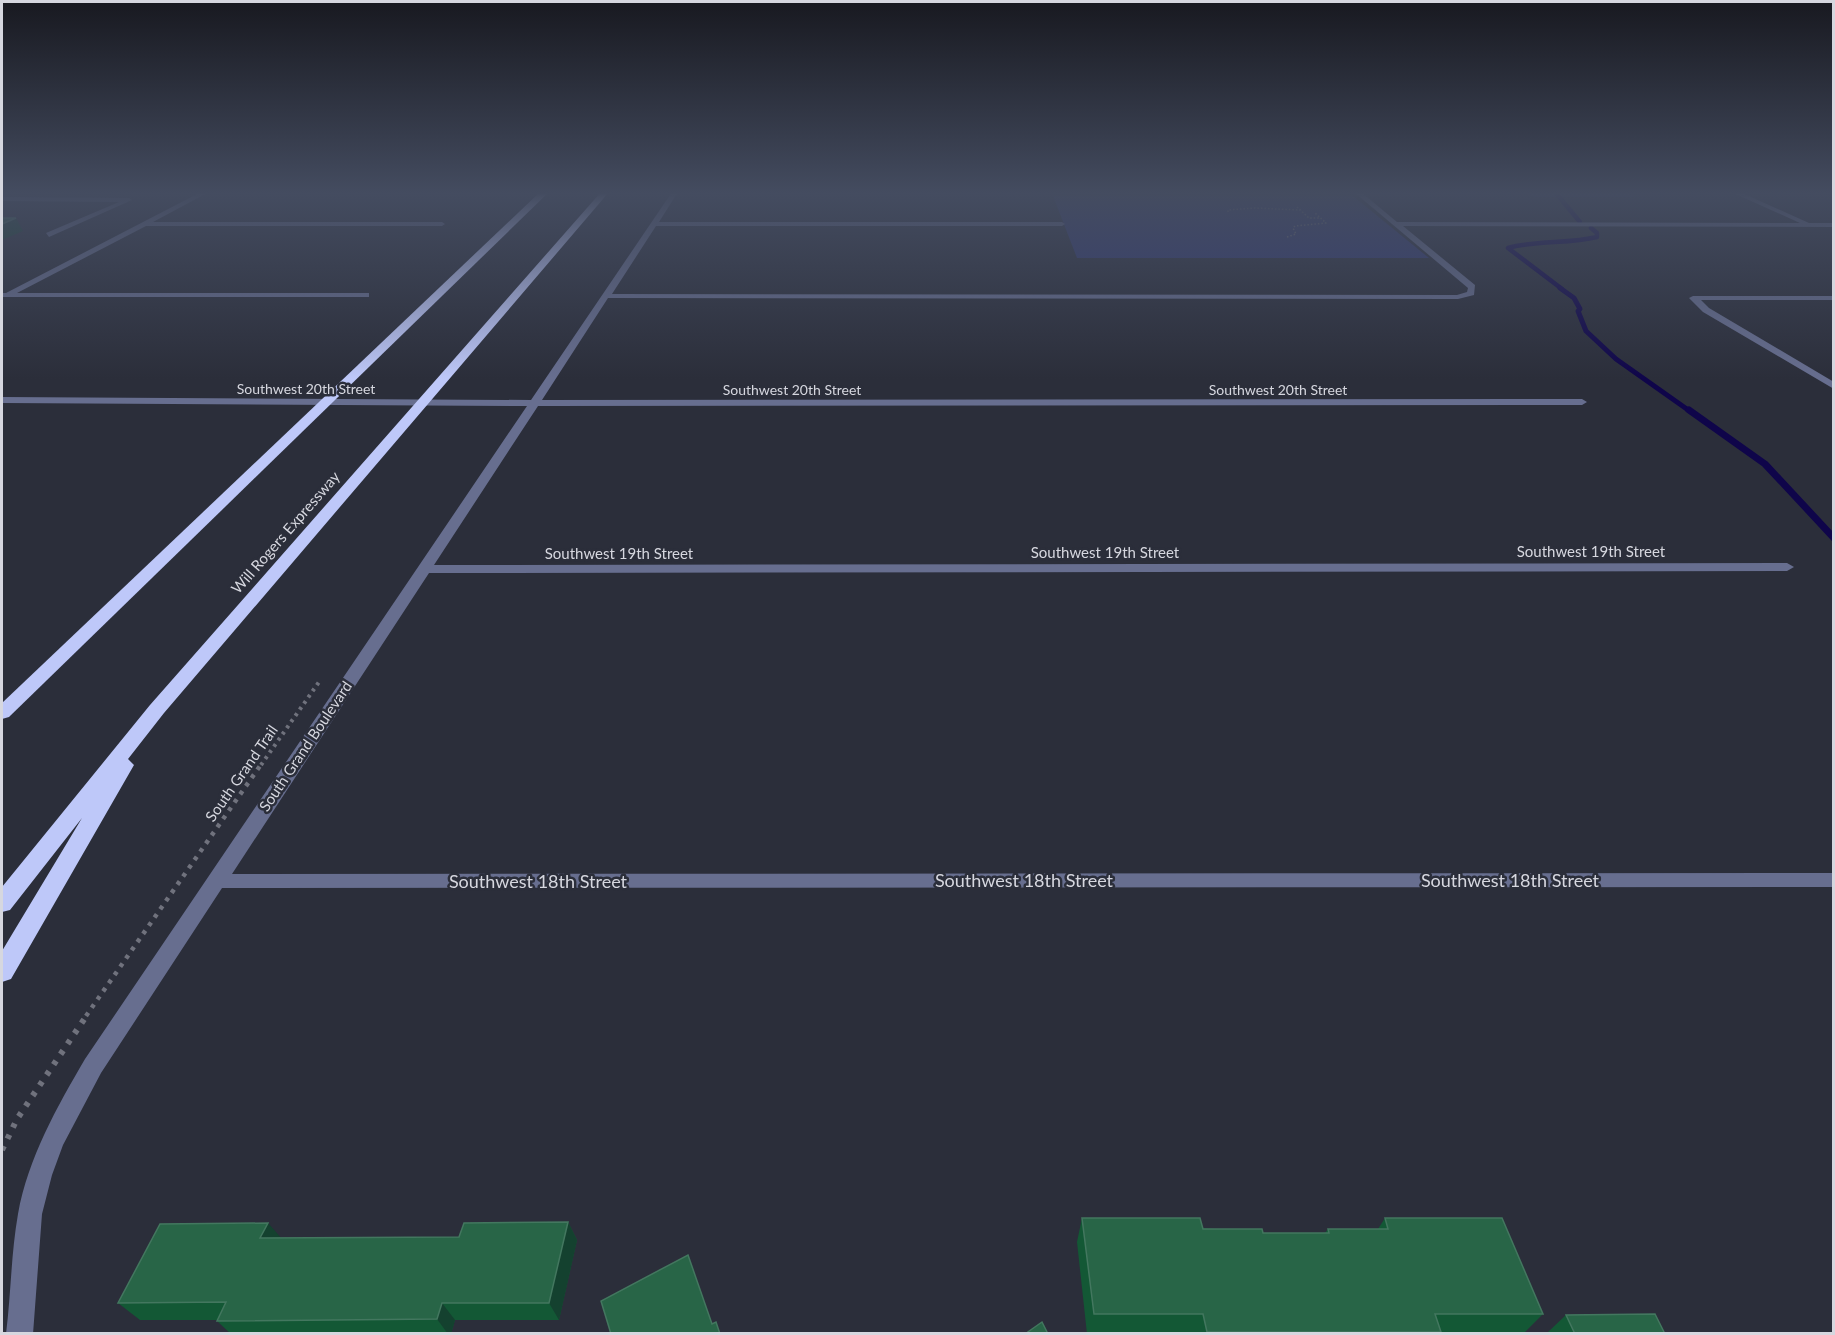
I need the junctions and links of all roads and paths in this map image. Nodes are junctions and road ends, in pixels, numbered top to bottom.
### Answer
1 (86, 254) edge
2 (480, 254) edge
3 (551, 254) edge
4 (633, 254) edge
5 (1433, 254) edge
6 (3, 295) edge
7 (366, 295) dead end
8 (605, 296) junction
9 (1833, 298) edge
10 (1833, 386) edge
11 (2, 400) edge
12 (1582, 402) dead end
13 (535, 403) junction
14 (1787, 567) dead end
15 (423, 569) junction
16 (326, 672) dead end
17 (157, 709) junction
18 (2, 713) edge
19 (1833, 880) edge
20 (215, 881) junction
21 (2, 903) edge
22 (2, 972) edge
23 (2, 1150) edge
24 (19, 1334) edge

1 - 6 street
2 - 18 highway
3 - 17 highway, Will Rogers Expressway
4 - 8 street, South Grand Boulevard
5 - 8 street
6 - 7 street
8 - 13 street, South Grand Boulevard
9 - 10 street
11 - 13 street, Southwest 20th Street
12 - 13 street, Southwest 20th Street
13 - 15 street, South Grand Boulevard
14 - 15 street, Southwest 19th Street
15 - 20 street, South Grand Boulevard
16 - 23 path, South Grand Trail
17 - 21 highway, Will Rogers Expressway
17 - 22 highway
19 - 20 street, Southwest 18th Street
20 - 24 street, South Grand Boulevard

